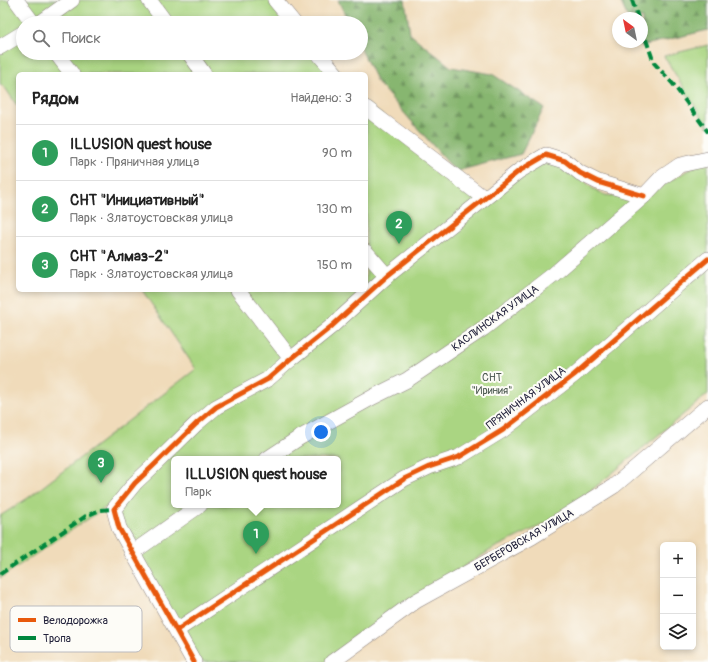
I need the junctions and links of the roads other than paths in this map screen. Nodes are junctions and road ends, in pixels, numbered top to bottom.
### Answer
1 (16, 0) edge
2 (72, 0) edge
3 (149, 0) edge
4 (275, 0) edge
5 (28, 16) edge
6 (50, 16) edge
7 (161, 16) edge
8 (288, 16) edge
9 (16, 37) edge
10 (0, 47) edge
11 (61, 60) edge
12 (194, 60) edge
13 (324, 60) edge
14 (70, 72) edge
15 (203, 72) edge
16 (334, 72) edge
17 (368, 110) edge
18 (708, 159) edge
19 (644, 196) junction
20 (484, 198) junction
21 (368, 254) edge
22 (708, 259) edge
23 (387, 276) junction
24 (240, 292) edge
25 (290, 359) junction
26 (708, 406) edge
27 (272, 456) edge
28 (196, 508) edge
29 (132, 553) junction
30 (177, 630) junction
31 (194, 662) edge
32 (332, 662) edge

1 - 5 street
2 - 6 street
3 - 7 street
4 - 8 street
9 - 10 street
11 - 14 street
12 - 15 street
13 - 16 street
17 - 20 street
18 - 19 street, КАСЛИНСКАЯ УЛИЦА
19 - 20 street
19 - 27 street, КАСЛИНСКАЯ УЛИЦА
20 - 23 street
21 - 23 street
22 - 30 street, ПРЯНИЧНАЯ УЛИЦА
23 - 25 street
24 - 25 street
25 - 29 street
26 - 32 street, БЕРБЕРОВСКАЯ УЛИЦА
28 - 29 street
29 - 30 street
30 - 31 street

